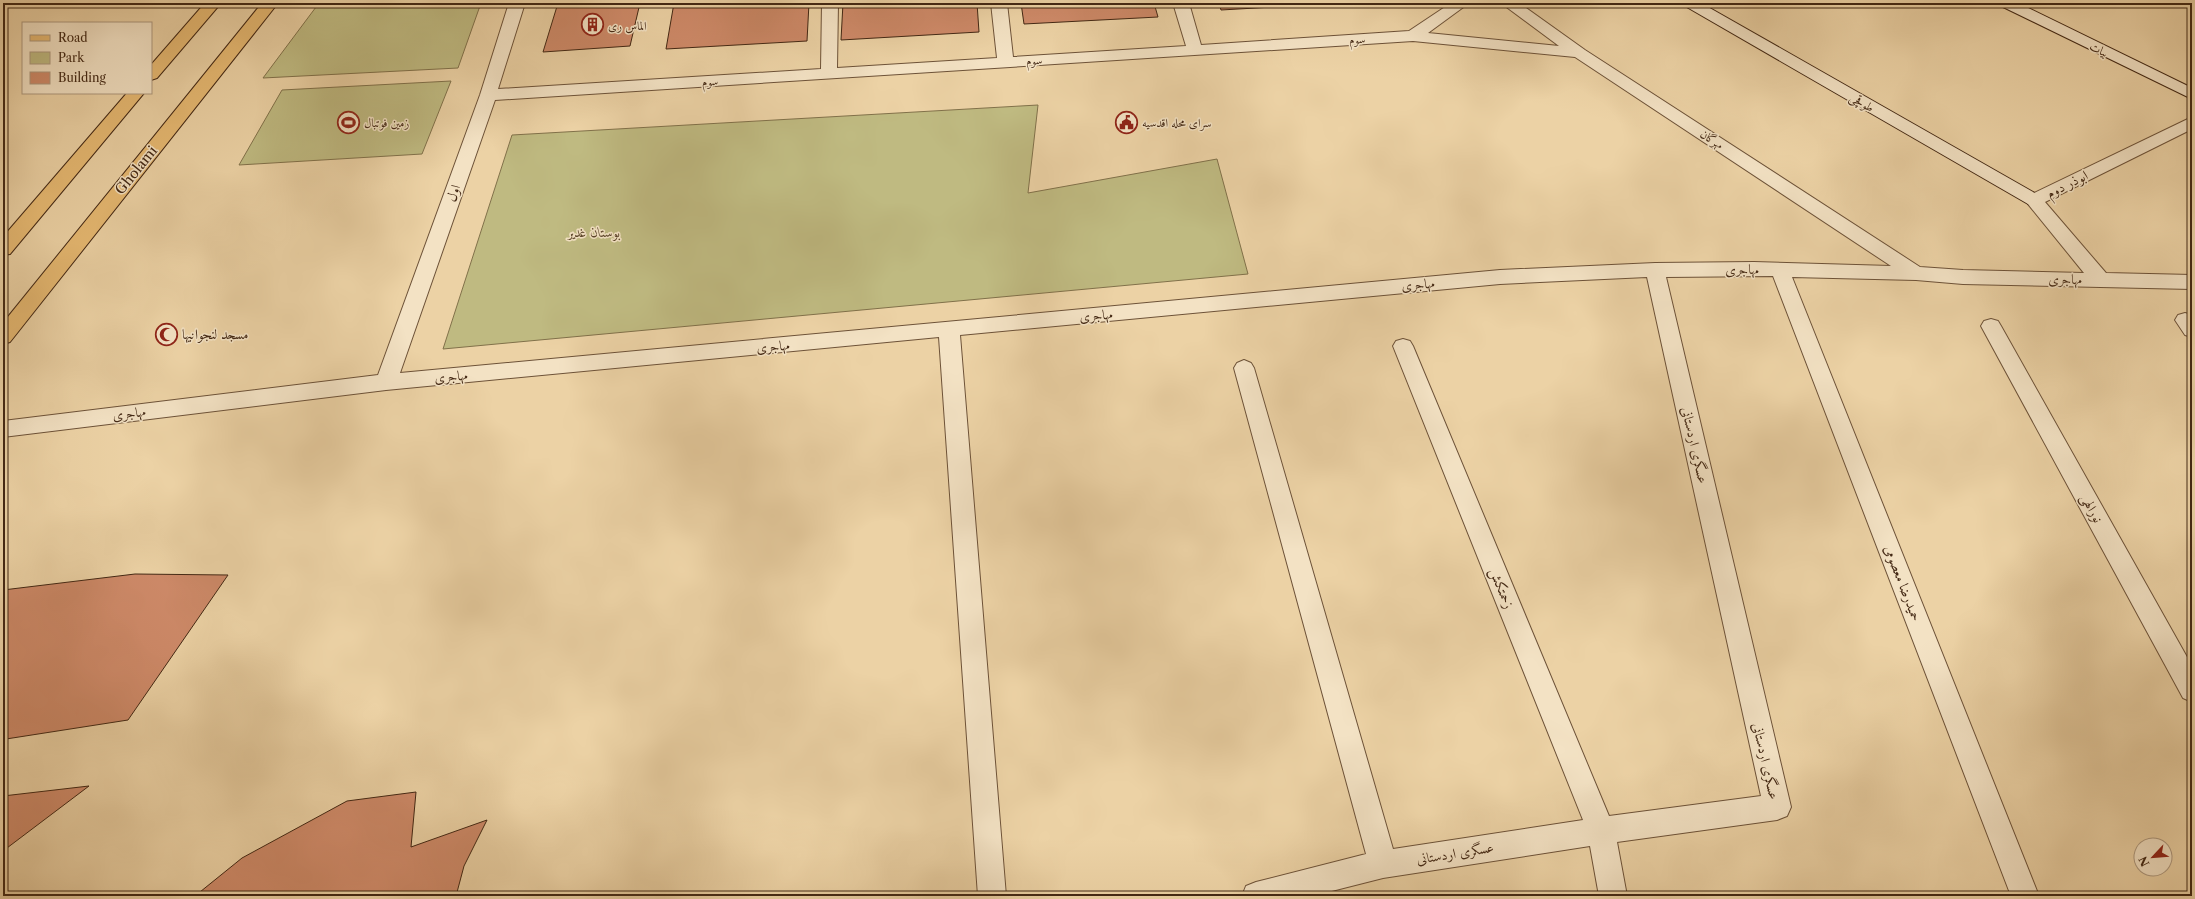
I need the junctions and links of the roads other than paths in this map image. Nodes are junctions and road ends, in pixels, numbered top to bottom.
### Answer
1 (212, 3) edge
2 (270, 3) edge
3 (517, 3) edge
4 (830, 3) edge
5 (999, 3) edge
6 (1181, 3) edge
7 (1461, 3) edge
8 (1508, 3) edge
9 (1690, 3) edge
10 (2006, 3) edge
11 (1413, 36) junction
12 (1195, 50) junction
13 (1579, 53) junction
14 (1006, 62) junction
15 (152, 74) edge
16 (829, 74) junction
17 (135, 94) edge
18 (488, 94) junction
19 (2192, 94) edge
20 (2192, 122) edge
21 (2034, 200) junction
22 (3, 249) edge
23 (1655, 270) junction
24 (1780, 270) junction
25 (1916, 273) junction
26 (2101, 280) junction
27 (2192, 282) edge
28 (1991, 326) dead end
29 (949, 329) junction
30 (3, 337) edge
31 (1403, 346) dead end
32 (1244, 368) dead end
33 (386, 382) junction
34 (3, 429) edge
35 (2192, 690) edge
36 (1601, 830) junction
37 (1383, 864) junction
38 (992, 896) edge
39 (1256, 896) edge
40 (1614, 896) edge
41 (2025, 896) edge

1 - 15 main road
2 - 30 main road, Gholami
3 - 18 street, اول
4 - 16 street
5 - 14 street
6 - 12 street
7 - 11 street
8 - 13 street, مهرگان
9 - 21 street, طوقچی
10 - 19 street, بیات
11 - 12 street, سوم
11 - 13 street, سوم
12 - 14 street, سوم
13 - 25 street, مهرگان
14 - 16 street, سوم
16 - 18 street, سوم
17 - 22 main road
18 - 33 street, اول
20 - 21 street, ابوذر دوم
21 - 26 street, ابوذر دوم
23 - 24 street, مهاجری
23 - 29 street, مهاجری
23 - 36 street, عسگری اردستانی
24 - 25 street, مهاجری
24 - 41 street, حمیدرضا معصومی
25 - 26 street, مهاجری
26 - 27 street, مهاجری
28 - 35 street, نورالهی
29 - 33 street, مهاجری
29 - 38 street
31 - 36 street, زحمتکش
32 - 37 street
33 - 34 street, مهاجری
36 - 37 street, عسگری اردستانی
36 - 40 street, زحمتکش
37 - 39 street, عسگری اردستانی

